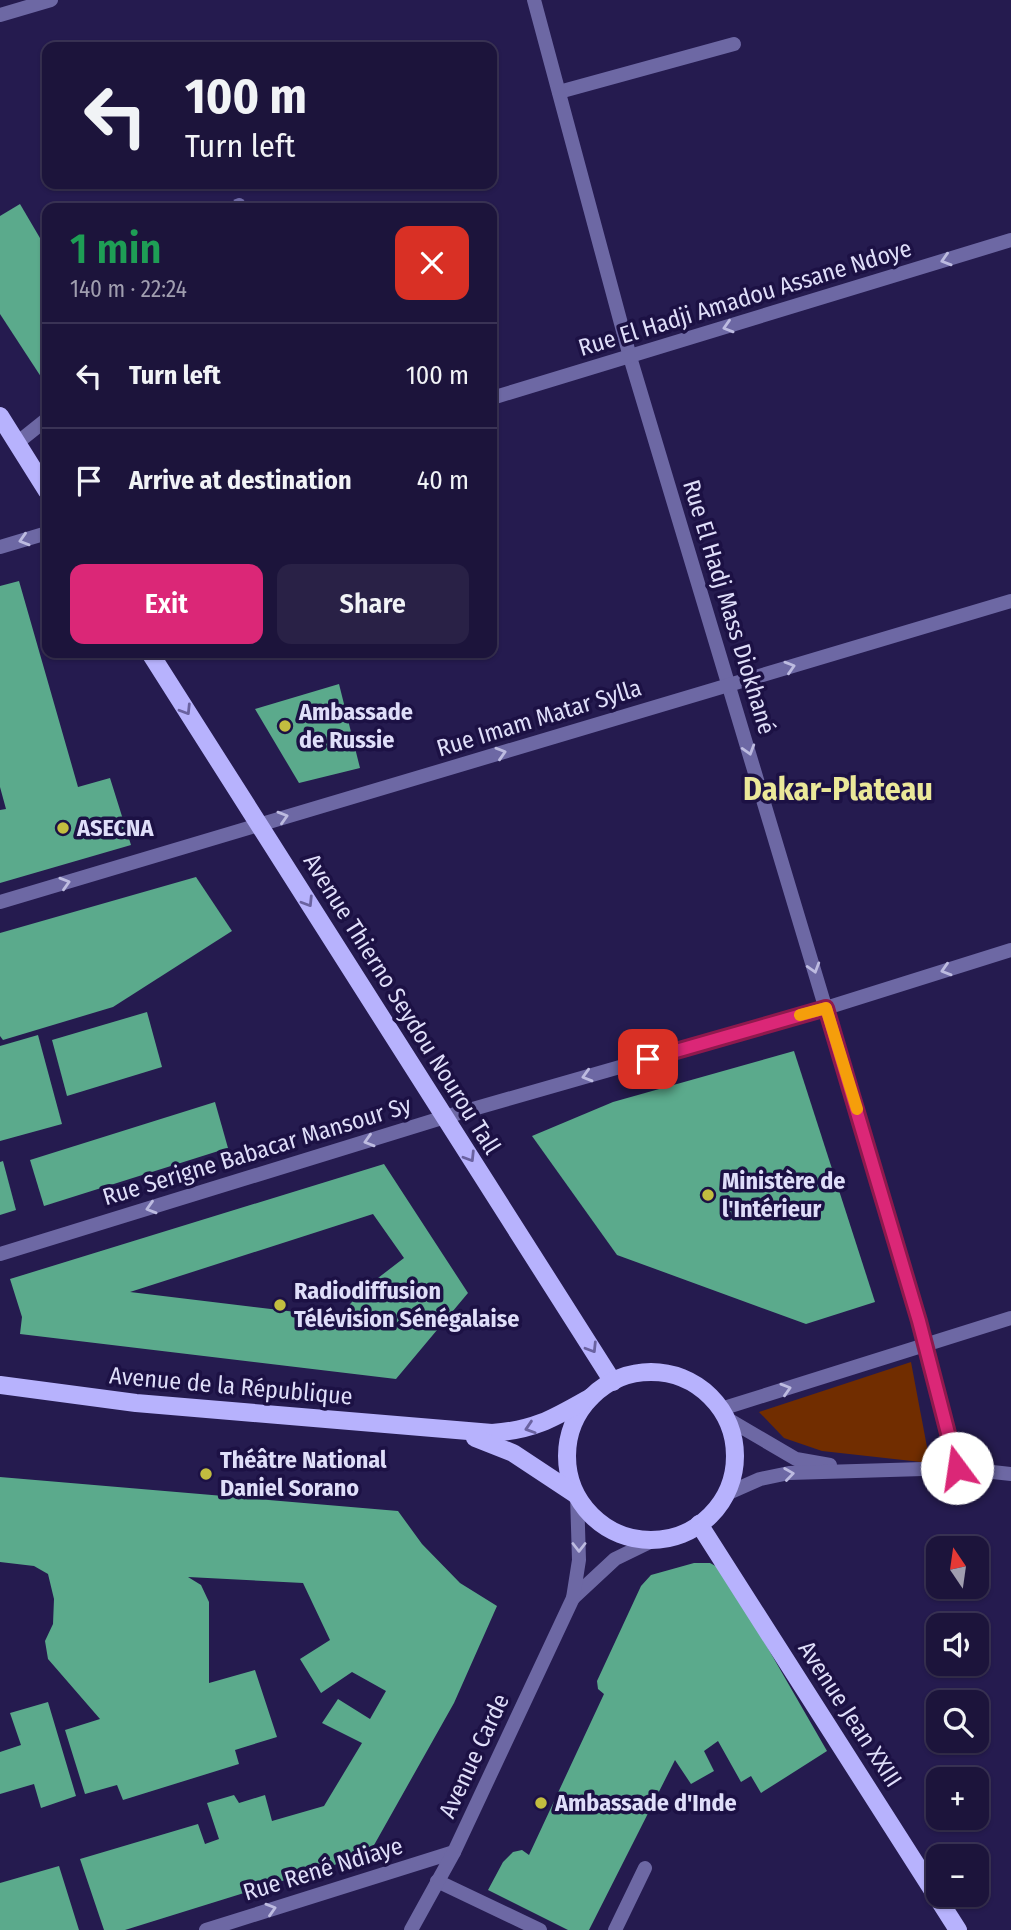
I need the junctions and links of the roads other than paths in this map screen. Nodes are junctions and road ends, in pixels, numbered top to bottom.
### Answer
1 (51, 0) edge
2 (534, 0) edge
3 (0, 15) edge
4 (734, 44) dead end
5 (559, 92) junction
6 (1011, 240) edge
7 (630, 357) junction
8 (497, 397) edge
9 (0, 416) edge
10 (42, 423) edge
11 (17, 443) junction
12 (42, 483) edge
13 (42, 534) edge
14 (0, 547) edge
15 (1011, 601) edge
16 (153, 658) edge
17 (729, 685) junction
18 (259, 825) junction
19 (0, 902) edge
20 (1011, 950) edge
21 (826, 1008) junction
22 (445, 1117) junction
23 (0, 1254) edge
24 (1011, 1318) edge
25 (926, 1345) junction
26 (613, 1382) junction
27 (0, 1385) edge
28 (591, 1397) junction
29 (724, 1413) junction
30 (458, 1431) junction
31 (957, 1468) junction
32 (855, 1470) junction
33 (1011, 1474) edge
34 (726, 1494) junction
35 (577, 1495) junction
36 (699, 1524) junction
37 (656, 1539) junction
38 (573, 1598) junction
39 (454, 1852) junction
40 (645, 1868) dead end
41 (437, 1881) junction
42 (206, 1930) edge
43 (411, 1930) edge
44 (540, 1930) edge
45 (615, 1930) edge
46 (958, 1930) edge

1 - 3 street
2 - 5 street, Rue El Hadj Mass Diokhané
4 - 5 street
5 - 7 street, Rue El Hadj Mass Diokhané
6 -> 7 street, Rue El Hadji Amadou Assane Ndoye
7 - 8 street, Rue El Hadji Amadou Assane Ndoye
7 - 17 street, Rue El Hadj Mass Diokhané
9 - 11 main road
10 - 11 street
11 - 12 main road
13 -> 14 street
17 -> 15 street, Rue Imam Matar Sylla
16 -> 18 main road, Avenue Thierno Seydou Nourou Tall
18 -> 17 street, Rue Imam Matar Sylla
17 -> 21 street, Rue El Hadj Mass Diokhané
19 -> 18 street, Rue Imam Matar Sylla
18 -> 22 main road, Avenue Thierno Seydou Nourou Tall
20 -> 21 street, Rue Serigne Babacar Mansour Sy
21 -> 22 street, Rue Serigne Babacar Mansour Sy
21 - 25 street, Rue El Hadj Mass Diokhané
22 -> 23 street, Rue Serigne Babacar Mansour Sy
22 -> 26 main road, Avenue Thierno Seydou Nourou Tall
24 - 25 street
29 -> 25 street
25 - 31 street, Rue El Hadj Mass Diokhané
26 - 28 main road
26 - 29 main road
27 - 30 main road, Avenue de la République
28 -> 30 main road, Avenue de la République
28 - 35 main road
29 - 32 street
29 - 34 main road
30 - 35 main road, Avenue de la République
31 - 32 street
31 - 33 street
34 -> 32 street
34 - 36 main road
35 - 37 main road
35 -> 38 street, Avenue Carde
36 - 37 main road
36 - 46 main road, Avenue Jean XXIII
37 - 38 street, Avenue Carde
38 - 39 street, Avenue Carde
39 - 41 street, Avenue Carde
42 -> 39 street, Rue René Ndiaye
40 - 45 street
41 - 43 street, Avenue Carde
41 - 44 street

